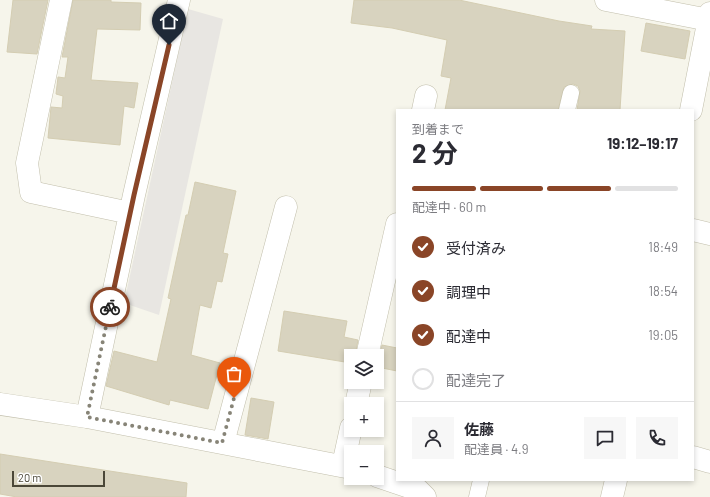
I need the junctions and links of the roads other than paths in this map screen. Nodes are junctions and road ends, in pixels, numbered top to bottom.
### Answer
1 (61, 0) edge
2 (179, 0) edge
3 (606, 0) edge
4 (709, 17) edge
5 (571, 93) dead end
6 (567, 109) edge
7 (692, 109) edge
8 (286, 207) dead end
9 (130, 213) junction
10 (396, 228) edge
11 (694, 230) edge
12 (710, 234) edge
13 (369, 349) edge
14 (0, 404) edge
15 (87, 417) junction
16 (222, 443) junction
17 (694, 457) edge
18 (710, 462) edge
19 (344, 465) edge
20 (384, 479) edge
21 (481, 481) edge
22 (616, 481) edge
23 (421, 495) edge
24 (477, 497) edge
25 (612, 497) edge

1 - 9 street
2 - 9 street
3 - 4 street
4 - 7 street
5 - 6 lane
8 - 16 street
9 - 15 street
10 - 13 street
11 - 12 street
14 - 15 street
15 - 16 street
16 - 19 street
17 - 18 street
20 - 23 street
21 - 24 lane
22 - 25 street

